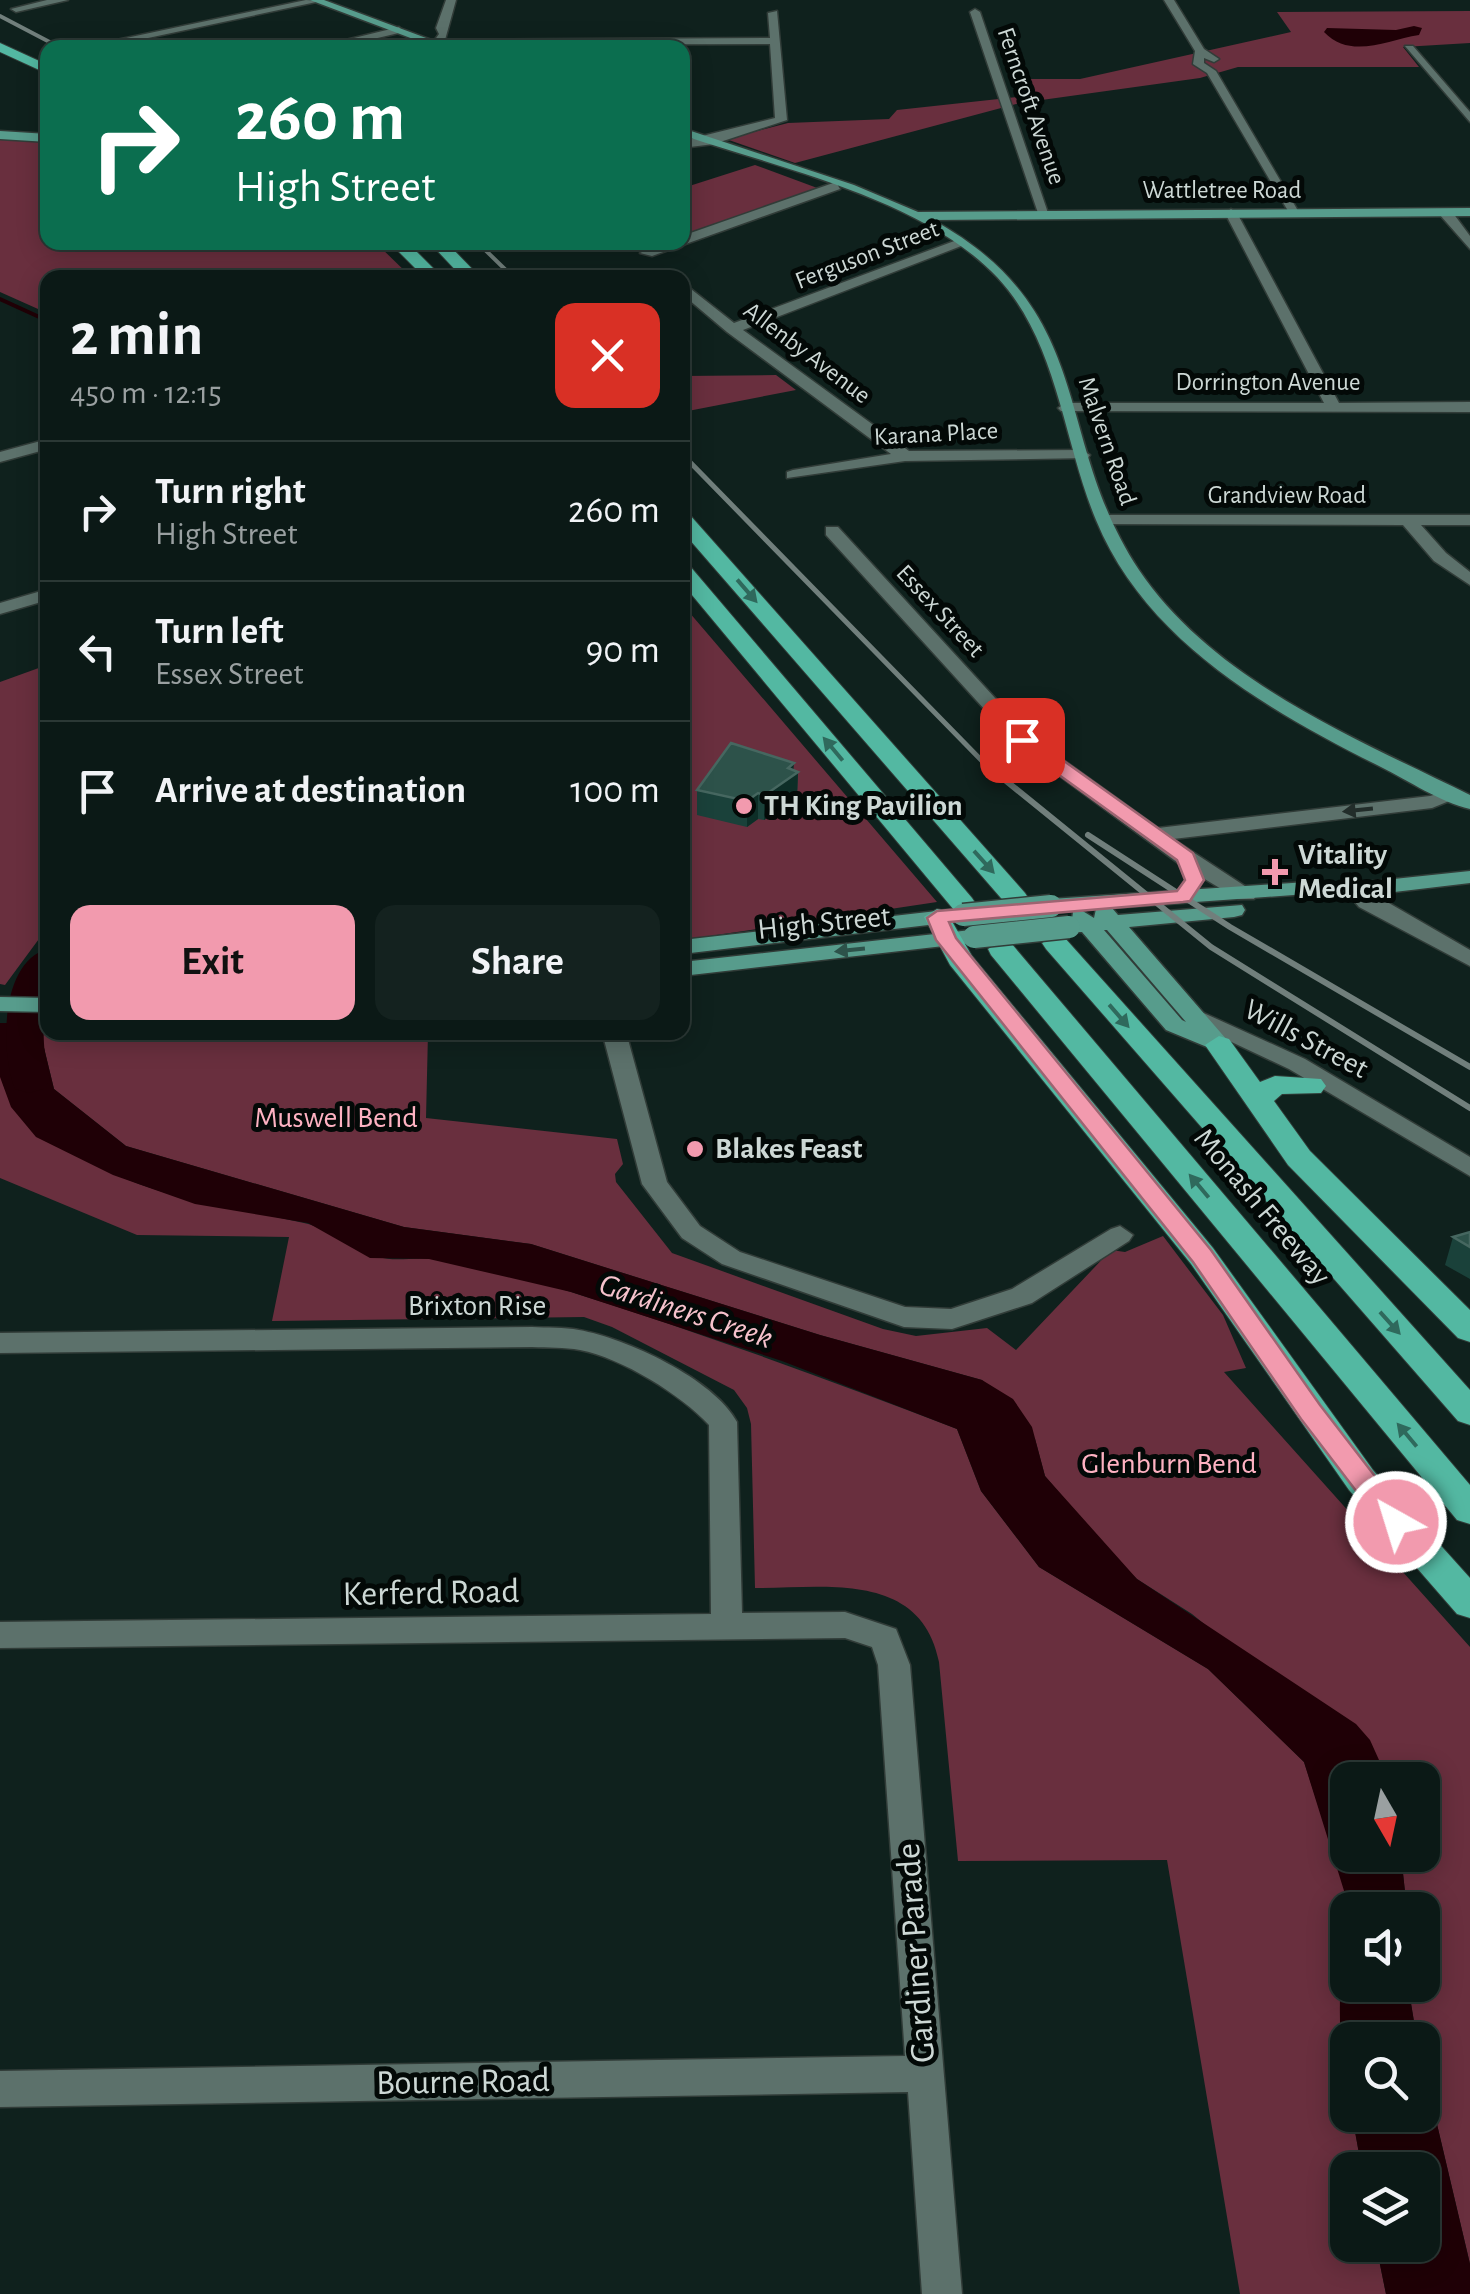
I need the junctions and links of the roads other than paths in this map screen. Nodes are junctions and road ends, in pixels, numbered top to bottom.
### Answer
1 (63, 0) edge
2 (315, 0) edge
3 (451, 0) edge
4 (1169, 0) edge
5 (16, 9) dead end
6 (975, 12) dead end
7 (773, 13) dead end
8 (402, 31) junction
9 (441, 38) edge
10 (126, 40) edge
11 (358, 40) edge
12 (690, 41) edge
13 (775, 41) junction
14 (0, 47) edge
15 (1409, 48) dead end
16 (0, 64) edge
17 (40, 66) edge
18 (40, 82) edge
19 (1470, 120) edge
20 (690, 134) edge
21 (0, 135) edge
22 (40, 138) edge
23 (708, 140) junction
24 (690, 143) edge
25 (836, 186) junction
26 (1445, 212) junction
27 (1470, 212) edge
28 (1044, 213) junction
29 (1231, 213) junction
30 (1296, 213) junction
31 (908, 214) junction
32 (690, 232) edge
33 (962, 243) junction
34 (1470, 246) edge
35 (405, 250) edge
36 (444, 250) edge
37 (643, 250) edge
38 (660, 265) dead end
39 (427, 270) edge
40 (464, 270) edge
41 (690, 293) edge
42 (732, 329) junction
43 (1334, 407) junction
44 (1470, 407) edge
45 (1066, 408) junction
46 (40, 446) edge
47 (1082, 455) junction
48 (905, 456) junction
49 (0, 457) edge
50 (793, 475) dead end
51 (1104, 520) junction
52 (1408, 520) junction
53 (1470, 520) edge
54 (690, 527) edge
55 (832, 532) dead end
56 (690, 580) edge
57 (1470, 580) edge
58 (40, 596) edge
59 (0, 609) edge
60 (1462, 799) edge
61 (1154, 835) junction
62 (1186, 858) junction
63 (1470, 877) edge
64 (1356, 890) junction
65 (1327, 893) junction
66 (1246, 894) junction
67 (1183, 896) junction
68 (1016, 899) dead end
69 (1071, 918) junction
70 (1113, 922) junction
71 (951, 923) junction
72 (690, 946) edge
73 (1001, 948) dead end
74 (1470, 958) edge
75 (690, 968) edge
76 (0, 1004) edge
77 (40, 1005) edge
78 (1198, 1017) junction
79 (616, 1040) edge
80 (1219, 1045) junction
81 (1311, 1086) junction
82 (1256, 1100) junction
83 (1384, 1119) junction
84 (1470, 1168) edge
85 (1120, 1235) dead end
86 (1470, 1330) edge
87 (0, 1343) edge
88 (1470, 1412) edge
89 (1470, 1510) edge
90 (1470, 1603) edge
91 (862, 1627) joint
92 (727, 1628) junction
93 (0, 1636) edge
94 (925, 2074) junction
95 (0, 2089) edge
96 (942, 2294) edge

1 - 5 street
2 - 8 main road
2 - 10 street
3 - 9 street
4 - 30 street
6 - 28 street, Ferncroft Avenue
7 - 13 street
8 - 9 main road
8 - 9 main road
8 - 11 street
12 - 13 street
13 - 23 street
14 - 17 highway
15 - 19 street
16 - 18 highway
20 - 23 main road, Malvern Road
21 - 22 main road
23 - 24 street
23 - 25 main road, Malvern Road
25 - 31 main road, Malvern Road
25 - 32 street
26 - 27 main road, Wattletree Road
26 - 30 main road, Wattletree Road
26 - 34 street
28 - 29 main road, Wattletree Road
28 - 31 main road, Wattletree Road
29 - 30 main road, Wattletree Road
29 - 43 street
31 - 33 main road, Malvern Road
33 - 42 street, Ferguson Street
33 - 45 main road, Malvern Road
35 - 39 highway
36 - 40 highway
37 - 38 street
41 - 42 street, Allenby Avenue
42 - 48 street, Allenby Avenue
43 - 44 street, Dorrington Avenue
43 - 45 street, Dorrington Avenue
45 - 47 main road, Malvern Road
46 - 49 street
47 - 48 street, Karana Place
47 - 51 main road, Malvern Road
48 - 50 street, Karana Place
51 - 52 street, Grandview Road
51 - 60 main road, Malvern Road
52 - 53 street, Grandview Road
52 - 57 street
54 -> 68 highway
55 - 61 street, Essex Street
71 -> 56 highway
58 - 59 street
60 -> 61 street
61 - 62 street, Essex Street
62 - 66 street, Essex Street
62 - 67 street
63 - 64 main road, High Street
64 - 65 main road, High Street
64 - 74 street
65 - 66 main road, High Street
65 - 70 main road, High Street
66 - 67 main road, High Street
67 - 69 main road, High Street
69 - 70 main road, High Street
69 - 71 main road, High Street, bridge
69 - 80 main road, Wills Street
69 -> 88 highway, Monash Freeway
70 - 78 main road, Wills Street
71 - 72 main road, High Street
71 -> 75 main road, High Street
71 - 90 highway
89 -> 73 highway, Monash Freeway
76 - 77 main road
78 - 80 main road, Wills Street
78 - 83 street, Wills Street
79 - 85 street
80 - 81 street, Wills Street
80 - 82 highway
81 - 82 highway
81 - 83 street, Wills Street
82 - 86 highway
83 - 84 street, Wills Street
87 - 92 street, Brixton Rise
91 - 92 street, Kerferd Road
91 - 94 street, Gardiner Parade
92 - 93 street, Kerferd Road
94 - 95 street, Bourne Road
94 - 96 street, Gardiner Parade

